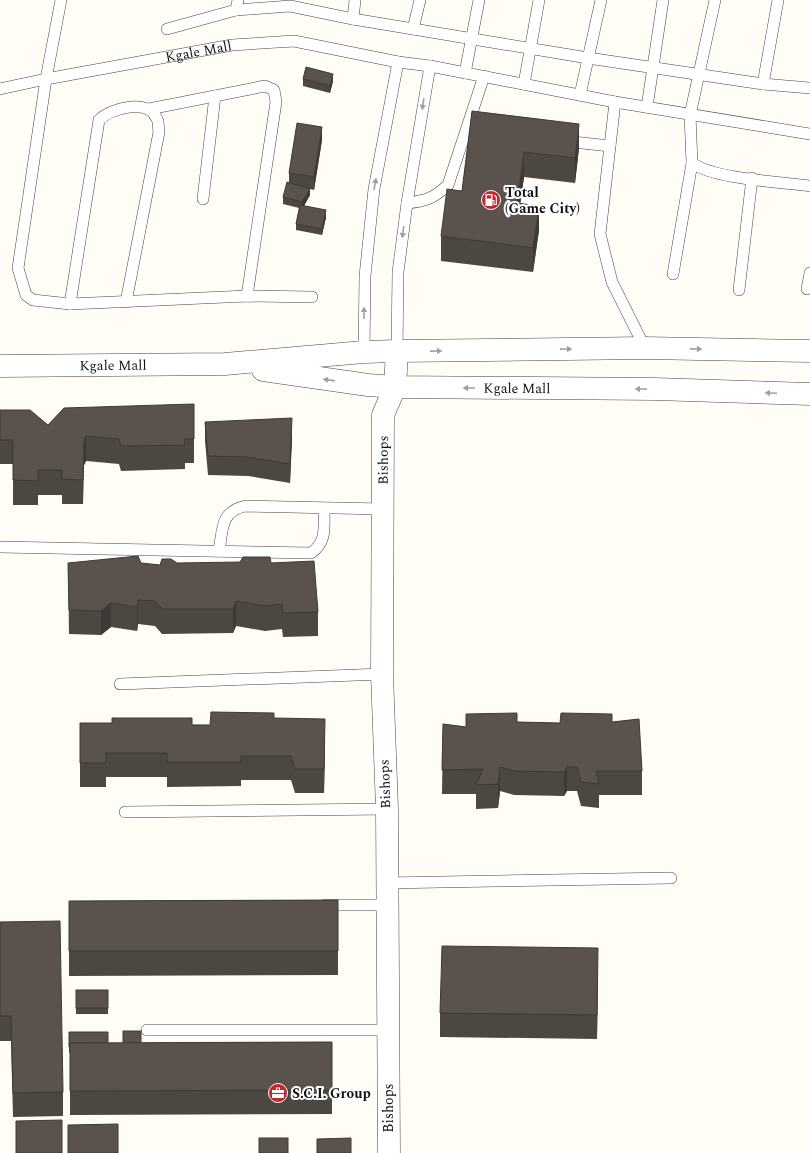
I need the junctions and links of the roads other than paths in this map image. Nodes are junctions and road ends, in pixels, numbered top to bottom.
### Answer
1 (60, 0) edge
2 (355, 0) edge
3 (420, 0) edge
4 (479, 0) edge
5 (539, 0) edge
6 (601, 0) edge
7 (663, 0) edge
8 (715, 0) edge
9 (778, 0) edge
10 (291, 3) edge
11 (237, 5) edge
12 (353, 19) junction
13 (167, 29) dead end
14 (413, 29) junction
15 (472, 39) junction
16 (531, 48) junction
17 (588, 58) junction
18 (398, 62) junction
19 (430, 66) junction
20 (653, 67) junction
21 (465, 73) junction
22 (699, 74) junction
23 (484, 76) junction
24 (46, 79) junction
25 (524, 84) junction
26 (763, 84) junction
27 (810, 88) edge
28 (0, 89) edge
29 (580, 95) junction
30 (215, 96) junction
31 (615, 102) junction
32 (647, 108) junction
33 (149, 109) junction
34 (690, 114) junction
35 (466, 130) junction
36 (481, 132) edge
37 (810, 134) edge
38 (549, 139) edge
39 (610, 146) junction
40 (692, 163) junction
41 (752, 178) junction
42 (810, 186) edge
43 (203, 199) dead end
44 (407, 203) junction
45 (810, 273) edge
46 (673, 274) dead end
47 (807, 289) dead end
48 (739, 290) dead end
49 (246, 296) junction
50 (312, 297) dead end
51 (126, 302) junction
52 (70, 304) junction
53 (645, 348) junction
54 (397, 351) junction
55 (810, 351) edge
56 (364, 352) junction
57 (225, 364) junction
58 (0, 366) edge
59 (368, 385) junction
60 (395, 387) junction
61 (810, 394) edge
62 (383, 415) junction
63 (324, 509) junction
64 (382, 509) junction
65 (0, 547) edge
66 (219, 551) junction
67 (382, 674) junction
68 (120, 684) dead end
69 (386, 809) junction
70 (125, 812) dead end
71 (671, 878) dead end
72 (386, 883) junction
73 (315, 905) edge
74 (386, 905) junction
75 (147, 1030) dead end
76 (388, 1030) junction
77 (389, 1153) edge

1 - 24 lane
2 - 12 lane
3 - 14 lane
4 - 15 lane
5 - 16 lane
6 - 17 lane
7 - 20 lane
8 - 22 lane
9 - 26 lane
10 - 11 lane
10 - 12 lane
11 - 13 lane
12 - 14 lane
14 - 15 lane
15 - 16 lane
15 - 21 lane
16 - 17 lane
16 - 25 lane
17 - 20 lane
17 - 29 lane
18 - 19 lane, Kgale Mall
18 - 24 lane, Kgale Mall
56 -> 18 lane
19 - 21 lane, Kgale Mall
19 -> 44 lane
20 - 22 lane
20 - 32 lane
21 - 23 lane, Kgale Mall
22 - 26 lane
22 - 34 lane
23 - 25 lane, Kgale Mall
23 - 35 lane
24 - 28 lane, Kgale Mall
24 - 52 lane
25 - 29 lane, Kgale Mall
26 - 27 lane
29 - 31 lane, Kgale Mall
30 - 33 lane
30 - 43 lane
30 - 49 lane
31 - 32 lane, Kgale Mall
31 - 39 lane
32 - 34 lane, Kgale Mall
33 - 51 lane
33 - 52 lane
34 - 37 lane, Kgale Mall
34 - 40 lane
35 - 36 lane
35 - 44 lane
38 - 39 lane
39 - 53 lane
40 - 41 lane
40 - 46 lane
41 - 42 lane
41 - 48 lane
44 -> 54 lane
45 - 47 lane
49 - 50 lane
49 - 51 lane
51 - 52 lane
54 -> 53 street, Kgale Mall
53 -> 55 street, Kgale Mall
54 - 56 street, Kgale Mall
54 - 60 street
56 - 57 street, Kgale Mall
56 - 59 street, Bishops
57 - 58 street, Kgale Mall
59 -> 57 street, Kgale Mall
59 - 60 street, Kgale Mall
59 - 62 street, Bishops
61 -> 60 street, Kgale Mall
60 - 62 street, Bishops
62 - 64 street, Bishops
63 - 64 lane
63 - 66 lane
63 - 66 lane
64 - 67 street, Bishops
65 - 66 lane
67 - 68 lane
67 - 69 street, Bishops
69 - 70 lane
69 - 72 street, Bishops
71 - 72 lane
72 - 74 street, Bishops
73 - 74 lane
74 - 76 street, Bishops
75 - 76 lane
76 - 77 street, Bishops

